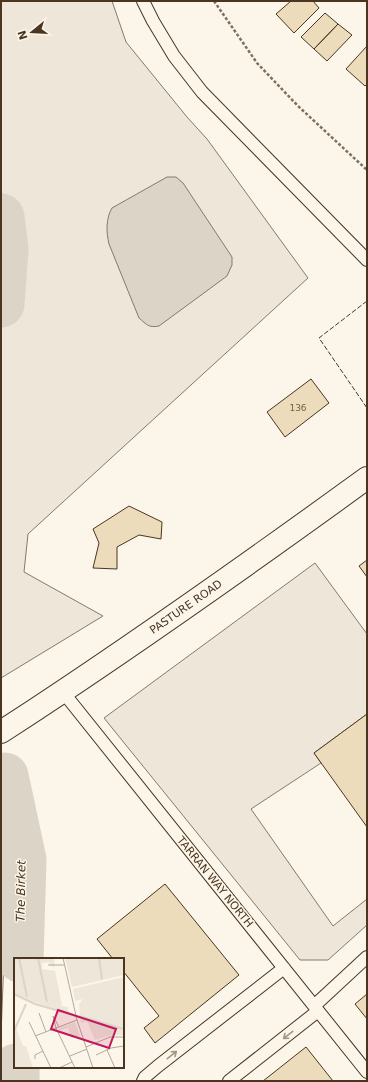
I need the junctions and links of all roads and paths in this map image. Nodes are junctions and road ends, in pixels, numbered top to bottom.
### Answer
1 (143, 1) edge
2 (214, 1) edge
3 (367, 170) edge
4 (367, 260) edge
5 (367, 478) edge
6 (63, 692) junction
7 (1, 732) edge
8 (367, 957) edge
9 (284, 968) junction
10 (316, 1008) junction
11 (367, 1072) edge
12 (143, 1081) edge
13 (229, 1081) edge

1 - 4 lane
2 - 3 path
5 - 6 main road, PASTURE ROAD
6 - 7 main road, PASTURE ROAD
6 - 9 lane, TARRAN WAY NORTH
8 - 10 lane
9 - 10 lane, TARRAN WAY NORTH
12 -> 9 lane
10 - 11 lane, TARRAN WAY NORTH
10 -> 13 lane

